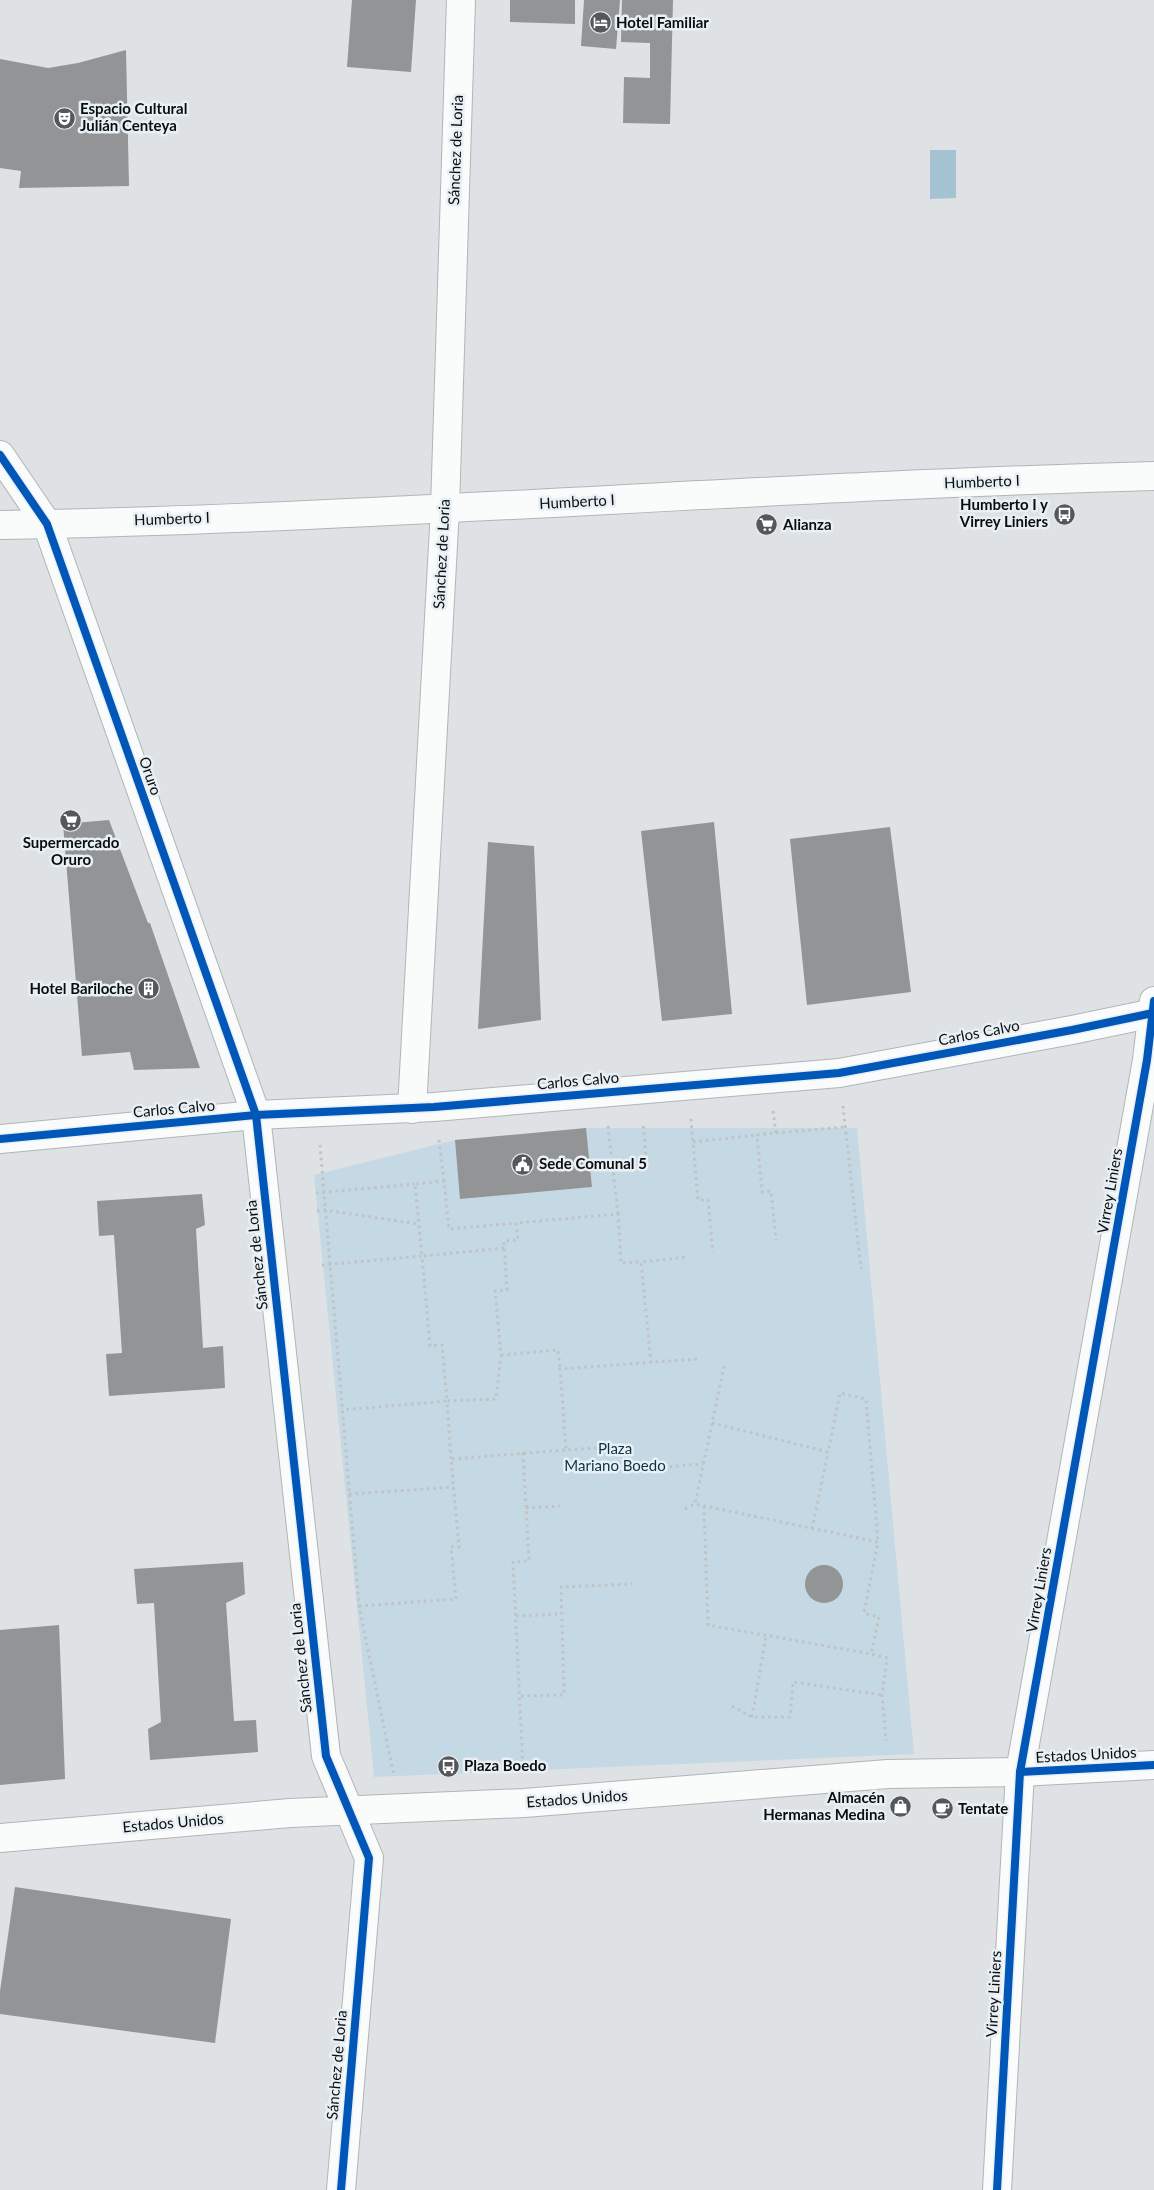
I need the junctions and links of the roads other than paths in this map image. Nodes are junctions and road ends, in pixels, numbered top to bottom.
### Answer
1 (461, 0) edge
2 (0, 455) edge
3 (1154, 476) edge
4 (444, 508) junction
5 (47, 524) junction
6 (0, 525) edge
7 (1154, 1001) edge
8 (1154, 1013) edge
9 (423, 1108) junction
10 (256, 1115) junction
11 (0, 1139) edge
12 (1154, 1765) edge
13 (1020, 1772) junction
14 (348, 1811) junction
15 (0, 1838) edge
16 (340, 2190) edge
17 (997, 2190) edge

1 - 4 street, Sánchez de Loria
2 - 5 street, Oruro
3 - 4 street, Humberto I
4 - 5 street, Humberto I
4 - 9 street, Sánchez de Loria
5 - 6 street, Humberto I
5 - 10 street, Oruro
7 - 8 street, Virrey Liniers
8 - 9 street, Carlos Calvo
8 - 13 street, Virrey Liniers
9 - 10 street, Carlos Calvo
10 - 11 street, Carlos Calvo
10 - 14 street, Sánchez de Loria
12 - 13 street, Estados Unidos
13 - 14 street, Estados Unidos
13 - 17 street, Virrey Liniers
14 - 15 street, Estados Unidos
14 - 16 street, Sánchez de Loria

